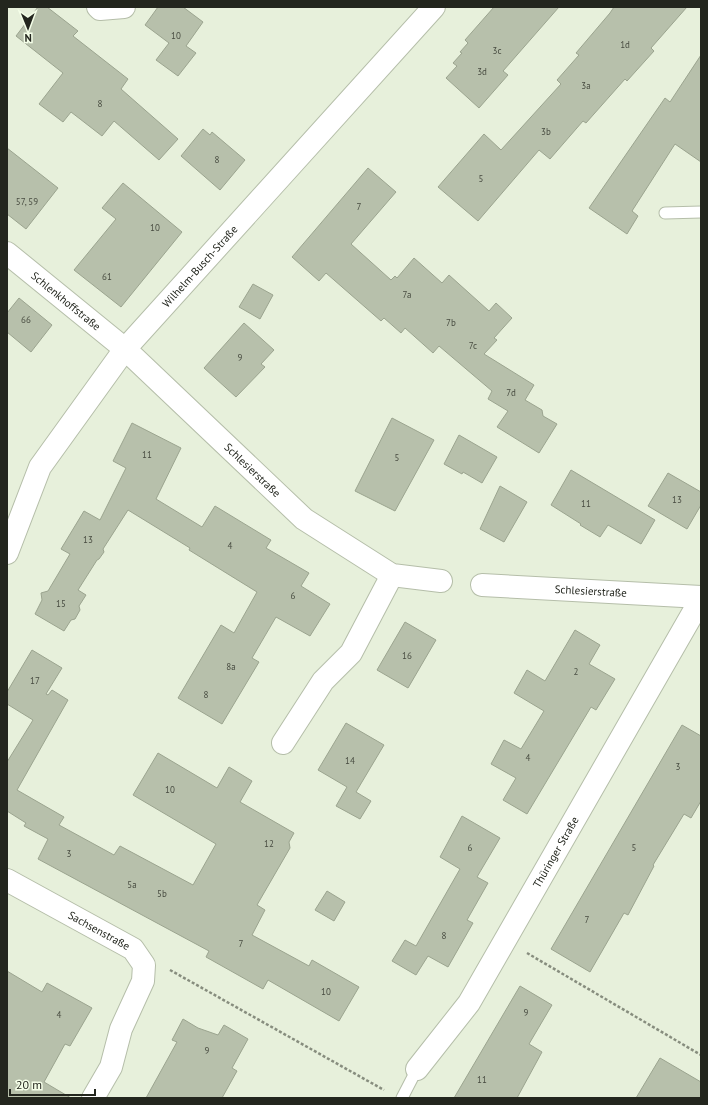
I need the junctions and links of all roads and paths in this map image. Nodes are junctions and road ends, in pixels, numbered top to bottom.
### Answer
1 (98, 7) edge
2 (124, 7) edge
3 (434, 7) edge
4 (701, 212) edge
5 (665, 213) dead end
6 (7, 253) edge
7 (125, 349) junction
8 (7, 553) edge
9 (392, 575) junction
10 (441, 581) dead end
11 (482, 585) dead end
12 (701, 598) edge
13 (282, 743) dead end
14 (7, 880) edge
15 (506, 940) junction
16 (144, 965) junction
17 (701, 1055) edge
18 (418, 1069) joint
19 (386, 1091) dead end
20 (93, 1098) edge
21 (402, 1098) edge

1 - 2 street
3 - 7 street, Wilhelm-Busch-Straße
4 - 5 lane
6 - 7 street, Schlenkhoffstraße
7 - 8 street, Wilhelm-Busch-Straße
7 - 9 street, Schlesierstraße
9 - 10 street, Schlesierstraße
9 - 13 street
11 - 12 street, Schlesierstraße
12 - 15 street, Thüringer Straße
14 - 16 street, Sachsenstraße
15 - 17 path
15 - 18 street, Thüringer Straße
16 - 19 path
16 - 20 street
18 - 21 lane, Thüringer Straße

